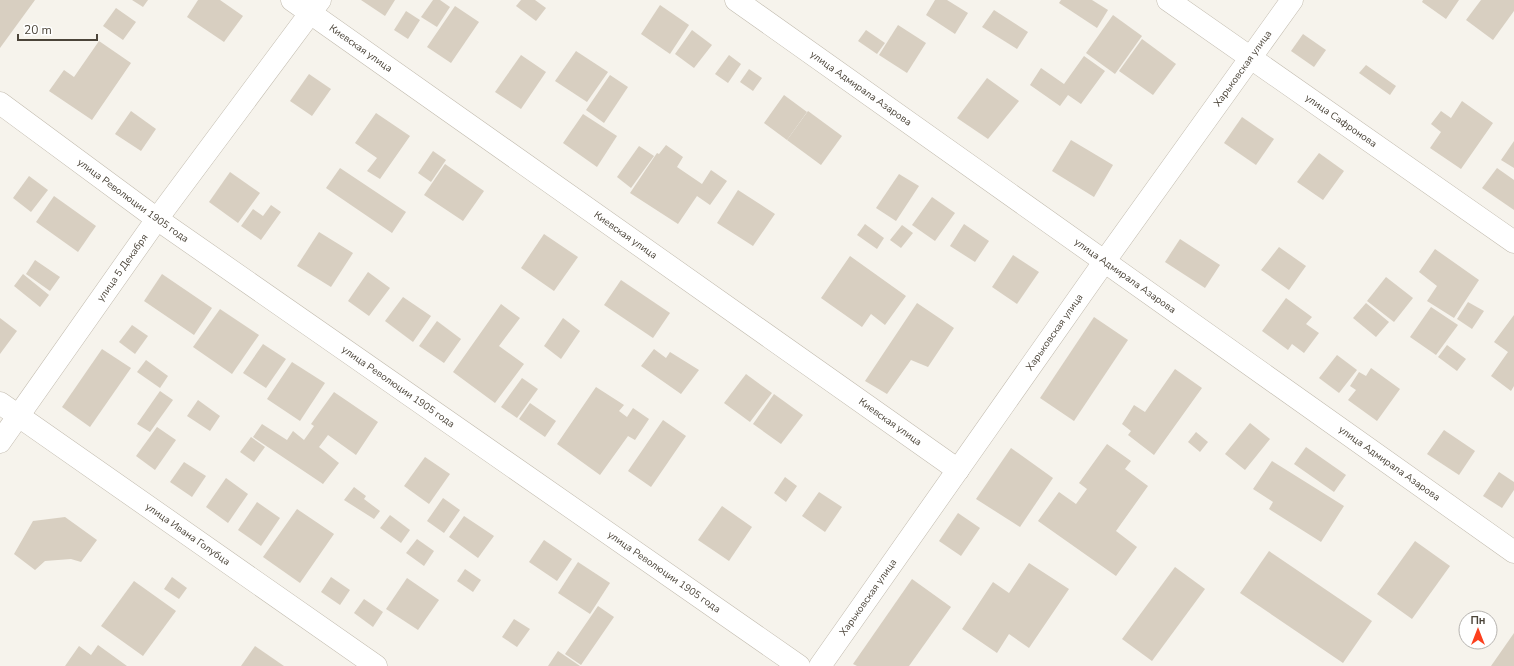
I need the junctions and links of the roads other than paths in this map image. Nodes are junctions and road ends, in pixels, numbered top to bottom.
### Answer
1 (292, 0) edge
2 (736, 0) edge
3 (1168, 0) edge
4 (1292, 0) edge
5 (315, 6) edge
6 (1250, 58) junction
7 (0, 103) edge
8 (157, 219) junction
9 (1514, 242) edge
10 (1104, 262) junction
11 (0, 403) edge
12 (18, 415) junction
13 (0, 442) edge
14 (958, 470) junction
15 (1514, 552) edge
16 (376, 666) edge
17 (799, 666) edge
18 (820, 666) edge

1 - 5 street, Киевская улица
2 - 10 street, улица Адмирала Азарова
3 - 6 street, улица Сафронова
4 - 6 street, Харьковская улица
5 - 8 street, улица 5 Декабря
5 - 14 street, Киевская улица
6 - 9 street, улица Сафронова
6 - 10 street, Харьковская улица
7 - 8 street, улица Революции 1905 года
8 - 12 street, улица 5 Декабря
8 - 17 street, улица Революции 1905 года
10 - 14 street, Харьковская улица
10 - 15 street, улица Адмирала Азарова
11 - 12 street, улица Ивана Голубца
12 - 13 street, улица 5 Декабря
12 - 16 street, улица Ивана Голубца
14 - 18 street, Харьковская улица

